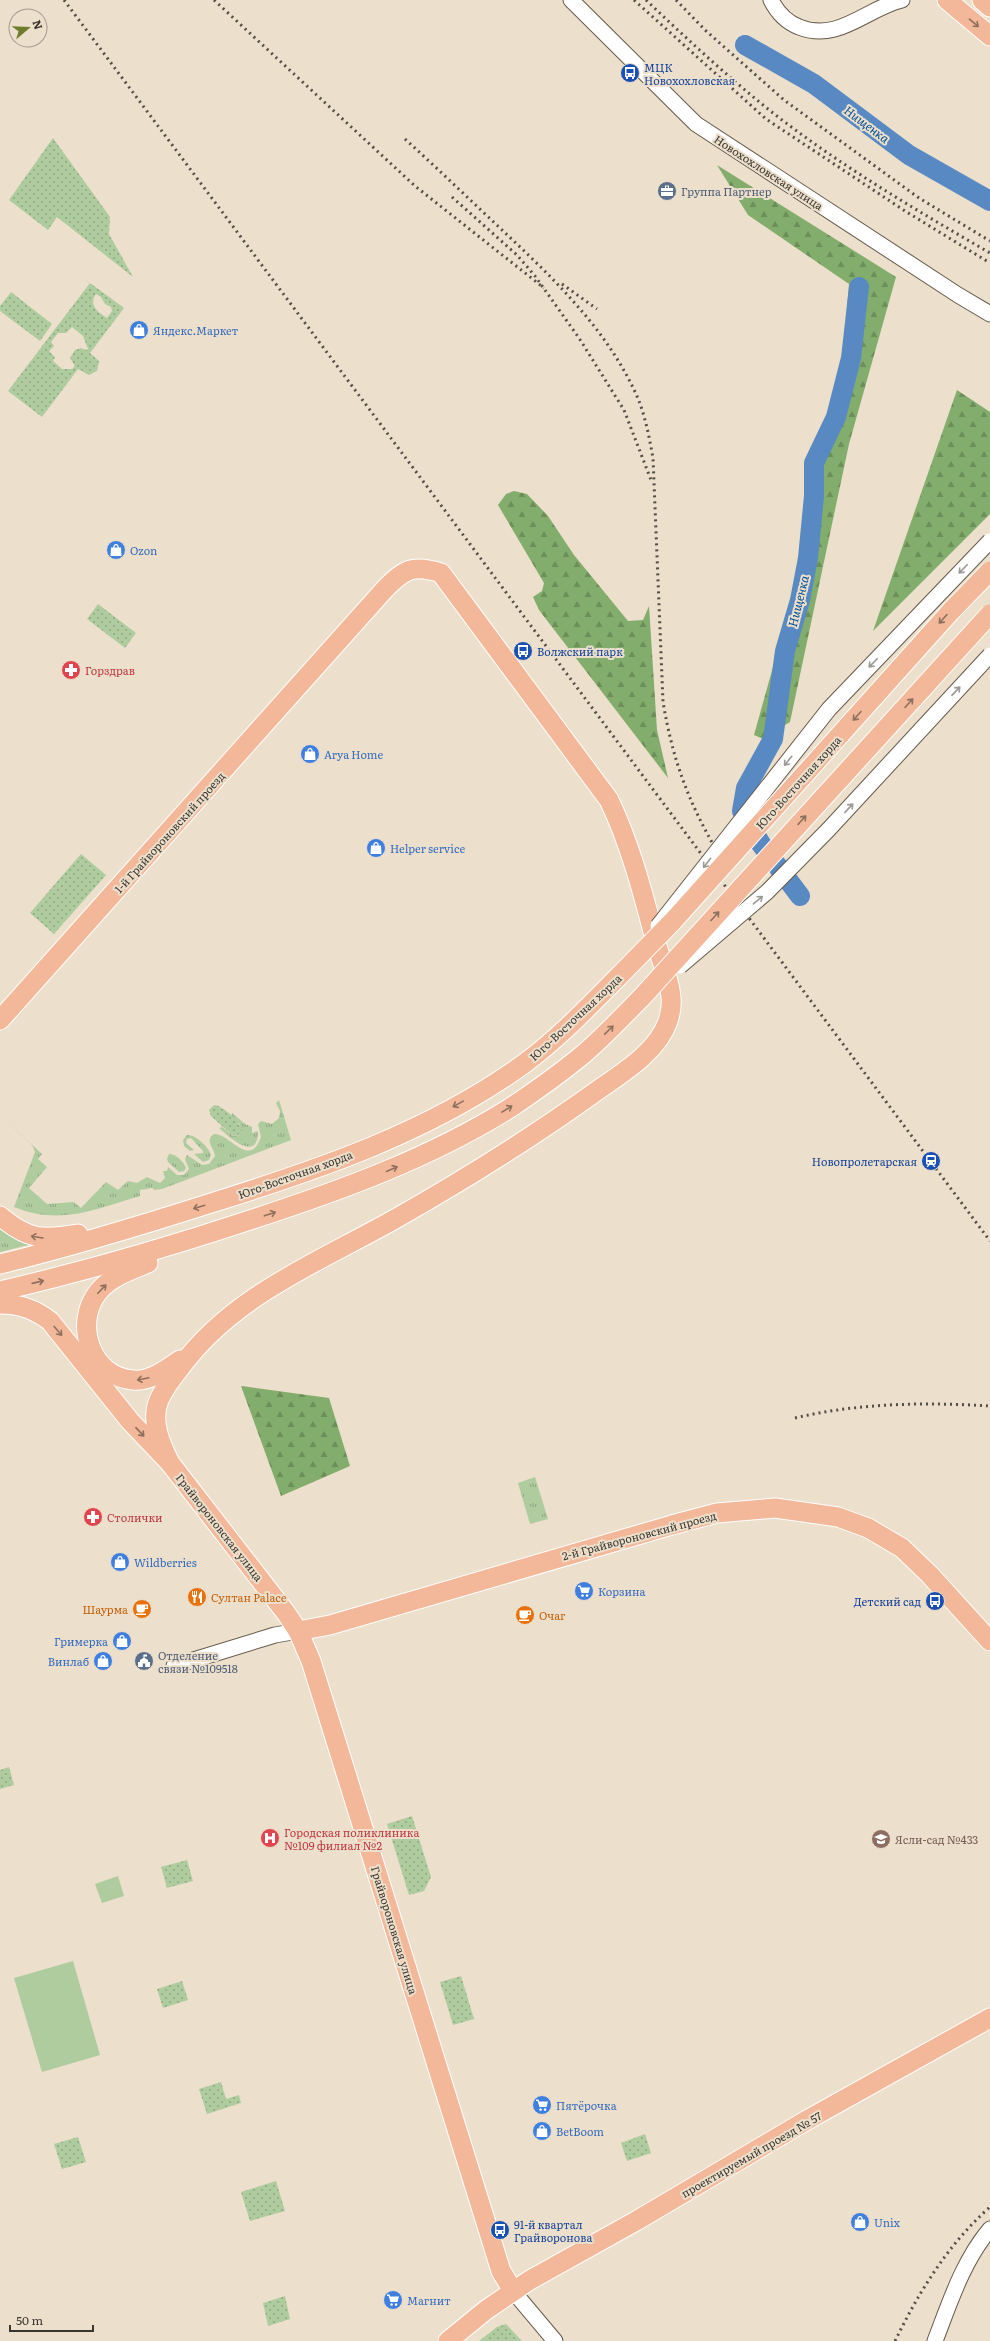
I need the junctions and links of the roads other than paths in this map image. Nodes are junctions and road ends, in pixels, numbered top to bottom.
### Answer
1 (571, 0) edge
2 (771, 0) edge
3 (872, 0) edge
4 (902, 0) edge
5 (937, 0) edge
6 (982, 0) edge
7 (952, 5) edge
8 (990, 7) edge
9 (852, 23) junction
10 (990, 36) edge
11 (990, 314) edge
12 (990, 541) edge
13 (990, 571) edge
14 (990, 614) edge
15 (990, 655) edge
16 (619, 976) junction
17 (642, 997) junction
18 (0, 1020) edge
19 (0, 1216) edge
20 (158, 1220) junction
21 (239, 1224) junction
22 (0, 1264) edge
23 (0, 1291) edge
24 (0, 1304) edge
25 (190, 1354) junction
26 (170, 1463) junction
27 (298, 1631) junction
28 (990, 1641) edge
29 (174, 1666) dead end
30 (990, 2018) edge
31 (990, 2229) edge
32 (513, 2291) junction
33 (448, 2341) edge
34 (555, 2341) edge
35 (935, 2341) edge

1 - 11 street, Новохохловская улица
2 - 9 street
3 - 9 street
4 - 9 street
5 - 7 street
6 - 8 main road
7 -> 10 main road
12 -> 16 street, bridge
13 -> 16 main road, Юго-Восточная хорда, bridge
17 -> 14 main road, bridge
17 -> 15 street, bridge
16 -> 20 main road, Юго-Восточная хорда
21 -> 17 main road
18 - 25 main road, 1-й Грайвороновский проезд
20 -> 19 main road
20 - 22 main road, Юго-Восточная хорда
23 -> 21 main road
25 -> 21 main road
24 -> 26 main road
25 - 26 main road
26 - 27 main road, Грайвороновская улица
27 - 28 main road, 2-й Грайвороновский проезд
27 - 29 street
27 - 32 main road, Грайвороновская улица
30 - 32 main road, проектируемый проезд № 57
31 - 35 street
32 - 33 main road, проектируемый проезд № 57
32 - 34 street

